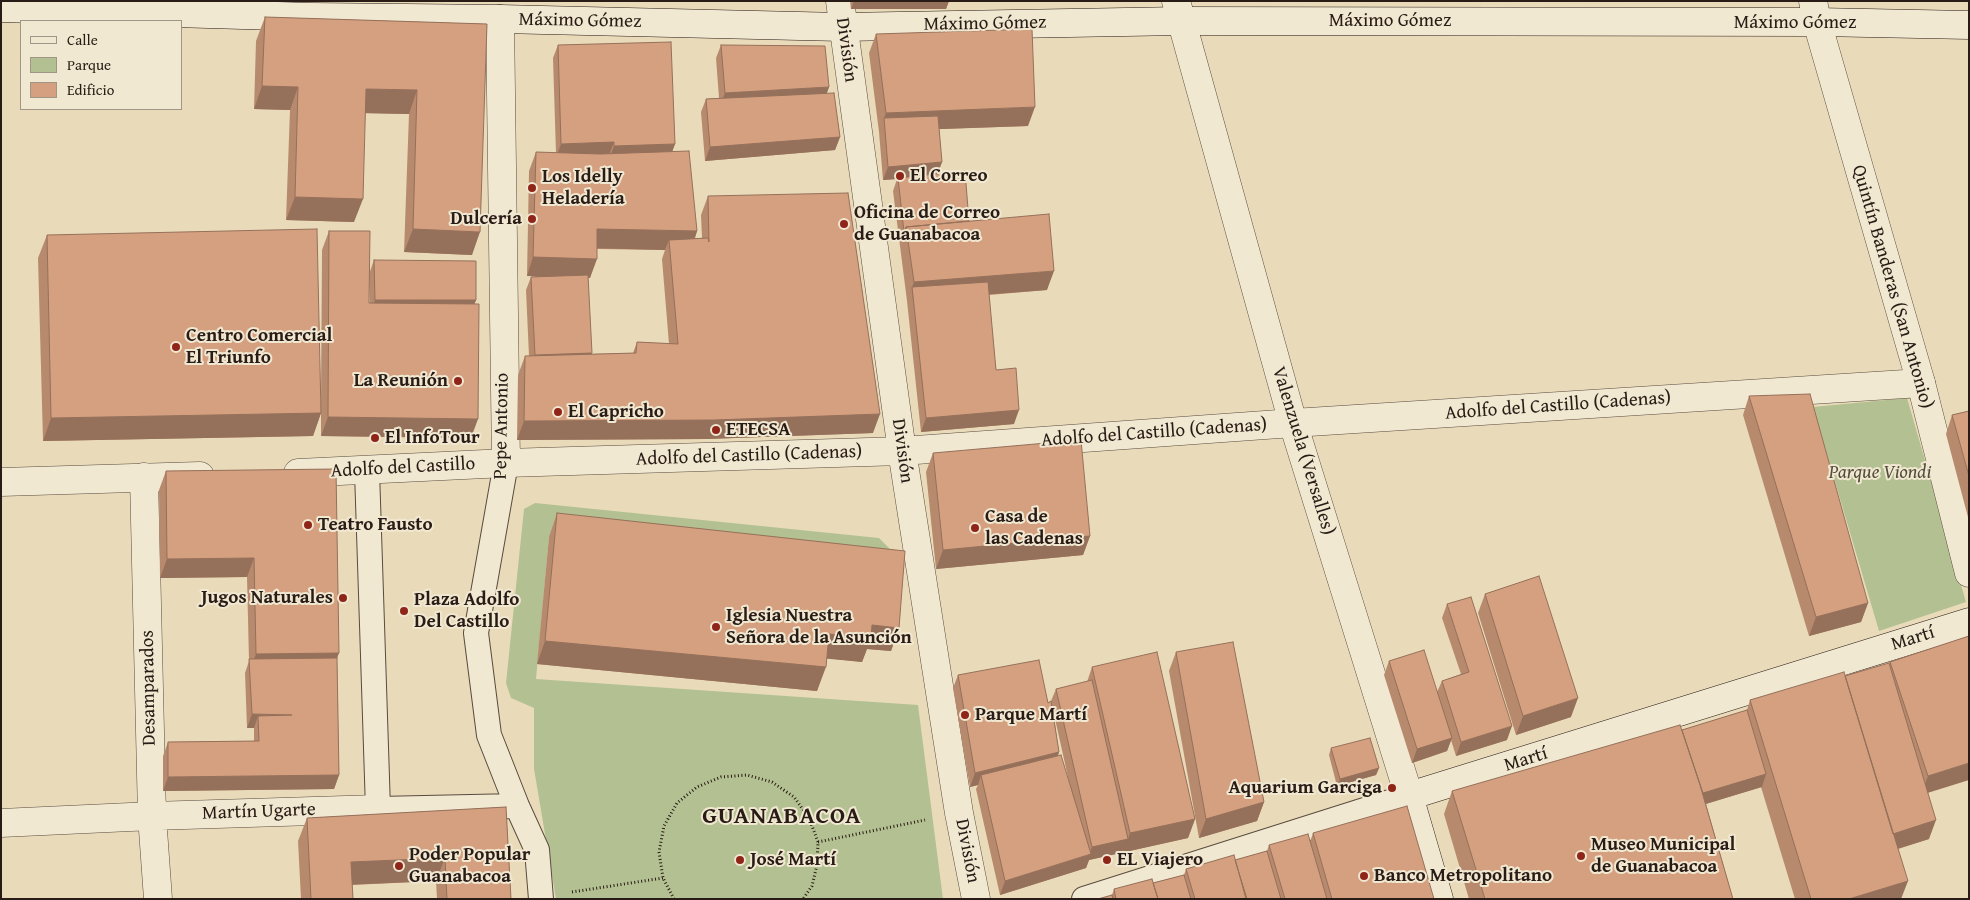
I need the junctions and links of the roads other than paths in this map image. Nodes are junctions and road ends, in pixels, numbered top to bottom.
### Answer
1 (1, 8) edge
2 (501, 10) edge
3 (1179, 11) edge
4 (1815, 12) edge
5 (841, 14) edge
6 (1969, 25) edge
7 (1921, 383) junction
8 (1293, 423) junction
9 (902, 451) junction
10 (506, 463) junction
11 (367, 471) junction
12 (270, 474) edge
13 (221, 475) edge
14 (144, 477) junction
15 (1, 482) edge
16 (1969, 573) edge
17 (1969, 622) edge
18 (1410, 796) junction
19 (517, 806) junction
20 (378, 808) junction
21 (152, 816) junction
22 (1, 823) edge
23 (541, 898) edge
24 (158, 899) edge
25 (976, 899) edge
26 (1084, 899) edge
27 (1439, 899) edge

1 - 2 street, Máximo Gómez
2 - 5 street, Máximo Gómez
2 - 10 street, Pepe Antonio
3 - 4 street, Máximo Gómez
3 - 5 street, Máximo Gómez
3 - 8 street, Valenzuela (Versalles)
4 - 6 street, Máximo Gómez
4 - 7 street, Quintín Banderas (San Antonio)
5 - 9 street, División
7 - 8 street, Adolfo del Castillo (Cadenas)
7 - 16 street, Quintín Banderas (San Antonio)
8 - 9 street, Adolfo del Castillo (Cadenas)
8 - 18 street, Valenzuela (Versalles)
9 - 10 street, Adolfo del Castillo (Cadenas)
9 - 25 street, División
10 - 11 street, Adolfo del Castillo
10 - 19 street, Pepe Antonio
11 - 12 street, Adolfo del Castillo
11 - 20 street
13 - 14 street
14 - 15 street
14 - 21 street, Desamparados
17 - 18 street, Martí
18 - 26 street, Martí
18 - 27 street, Valenzuela (Versalles)
19 - 20 street, Martín Ugarte
19 - 23 street, Pepe Antonio
20 - 21 street, Martín Ugarte
21 - 22 street, Martín Ugarte
21 - 24 street, Desamparados

